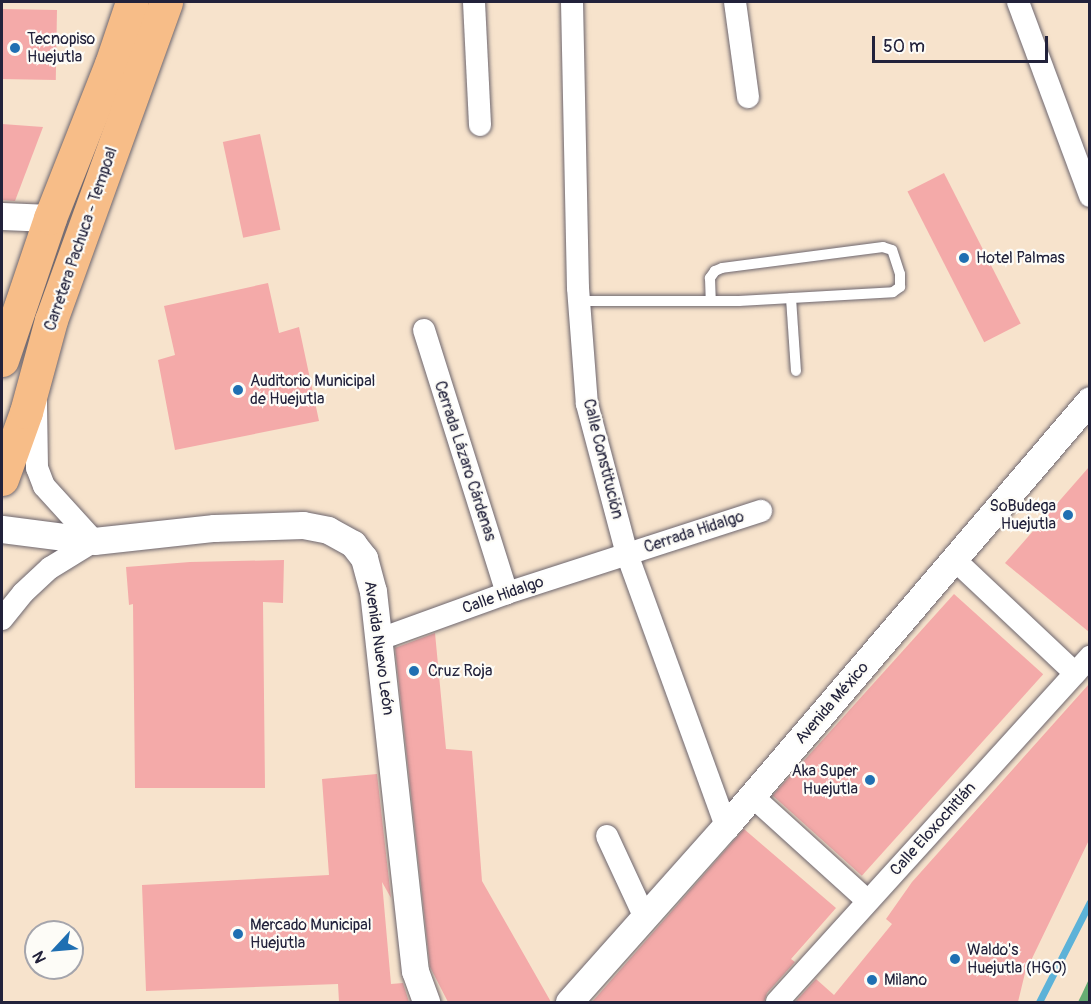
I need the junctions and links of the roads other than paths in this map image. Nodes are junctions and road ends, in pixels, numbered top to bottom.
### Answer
1 (132, 2) edge
2 (166, 2) edge
3 (474, 2) edge
4 (572, 2) edge
5 (735, 2) edge
6 (1018, 2) edge
7 (748, 97) dead end
8 (480, 125) dead end
9 (1089, 196) edge
10 (2, 216) edge
11 (50, 218) junction
12 (791, 298) junction
13 (711, 300) junction
14 (579, 301) junction
15 (424, 330) dead end
16 (2, 360) edge
17 (796, 371) dead end
18 (35, 377) junction
19 (1089, 400) edge
20 (2, 479) edge
21 (761, 511) dead end
22 (2, 529) edge
23 (94, 541) junction
24 (627, 554) junction
25 (955, 560) junction
26 (507, 593) junction
27 (2, 619) edge
28 (380, 639) junction
29 (1082, 665) edge
30 (752, 796) junction
31 (726, 826) junction
32 (607, 836) dead end
33 (868, 901) junction
34 (645, 918) junction
35 (426, 1002) edge
36 (569, 1002) edge
37 (777, 1002) edge

1 - 11 main road, Carretera Pachuca - Tempoal
2 - 18 main road, Carretera Pachuca - Tempoal
3 - 8 street
4 - 14 street, Calle Constitución
5 - 7 street
6 - 9 street
10 - 11 street
11 - 16 main road, Carretera Pachuca - Tempoal
12 - 13 lane
12 - 13 lane
12 - 17 lane
13 - 14 lane
14 - 24 street, Calle Constitución
15 - 26 street, Cerrada Lázaro Cárdenas
18 - 20 main road, Carretera Pachuca - Tempoal
18 - 23 street
19 - 25 street, Avenida México
21 - 24 street, Cerrada Hidalgo
22 - 23 street, Avenida Nuevo León
23 - 27 street
23 - 28 street, Avenida Nuevo León
24 - 26 street, Calle Hidalgo
24 - 31 street, Calle Constitución
25 - 29 street
25 - 30 street, Avenida México
26 - 28 street, Calle Hidalgo
28 - 35 street, Avenida Nuevo León
29 - 33 street, Calle Eloxochitlán
30 - 31 street, Avenida México
30 - 33 street
31 - 34 street, Avenida México
32 - 34 street
33 - 37 street, Calle Eloxochitlán
34 - 36 street, Avenida México

